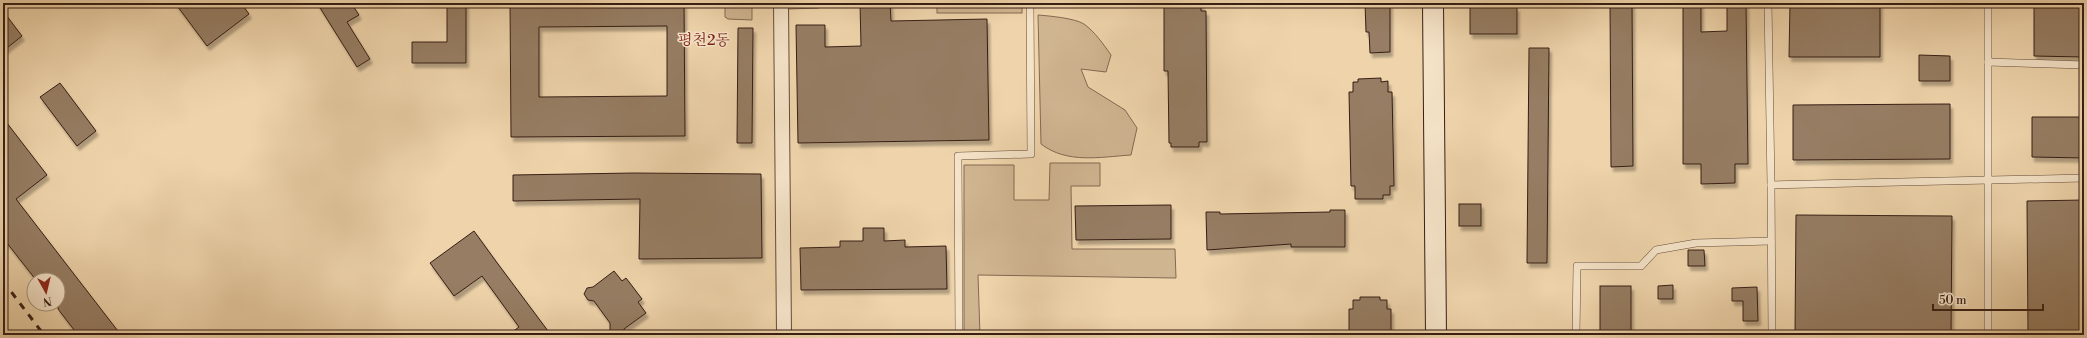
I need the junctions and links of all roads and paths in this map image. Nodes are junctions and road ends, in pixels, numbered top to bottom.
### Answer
1 (781, 3) edge
2 (1030, 3) edge
3 (1434, 3) edge
4 (1768, 3) edge
5 (1988, 3) edge
6 (1988, 62) junction
7 (2084, 65) edge
8 (2084, 178) edge
9 (1987, 180) junction
10 (1771, 185) junction
11 (1771, 242) junction
12 (784, 335) edge
13 (959, 335) edge
14 (1436, 335) edge
15 (1576, 335) edge
16 (1772, 335) edge
17 (1988, 335) edge

1 - 12 street
2 - 13 lane
3 - 14 street
4 - 10 lane
5 - 6 lane
6 - 7 lane
6 - 9 lane
8 - 9 lane
9 - 10 lane
9 - 17 lane
10 - 11 lane
11 - 15 lane
11 - 16 lane

